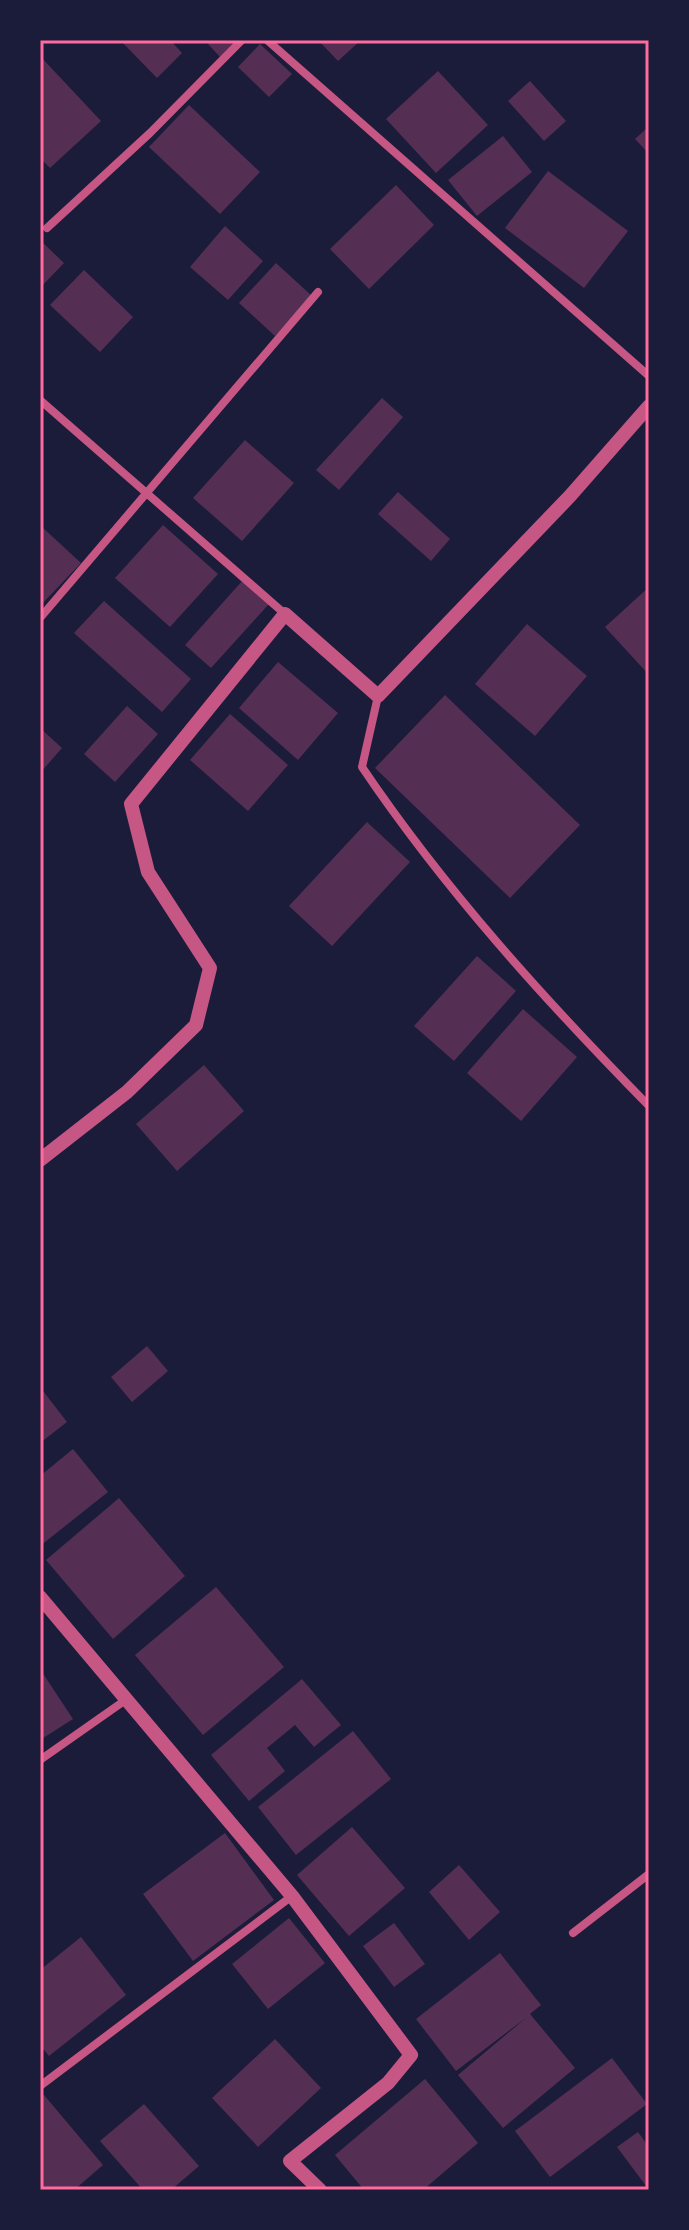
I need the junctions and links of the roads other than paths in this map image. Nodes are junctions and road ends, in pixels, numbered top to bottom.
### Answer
1 (242, 40) edge
2 (267, 40) edge
3 (47, 228) dead end
4 (318, 292) dead end
5 (649, 376) edge
6 (40, 400) edge
7 (649, 406) edge
8 (145, 493) junction
9 (285, 614) junction
10 (40, 618) edge
11 (378, 696) junction
12 (649, 1106) edge
13 (40, 1160) edge
14 (40, 1597) edge
15 (127, 1699) junction
16 (40, 1760) edge
17 (649, 1874) edge
18 (292, 1896) junction
19 (573, 1933) dead end
20 (40, 2086) edge
21 (320, 2190) edge

1 - 3 street
2 - 5 street
4 - 8 street
6 - 8 street
7 - 11 street
8 - 9 street
8 - 10 street
9 - 11 street
9 - 13 street
11 - 12 street
14 - 15 street
15 - 16 street
15 - 18 street
17 - 19 street
18 - 20 street
18 - 21 street

